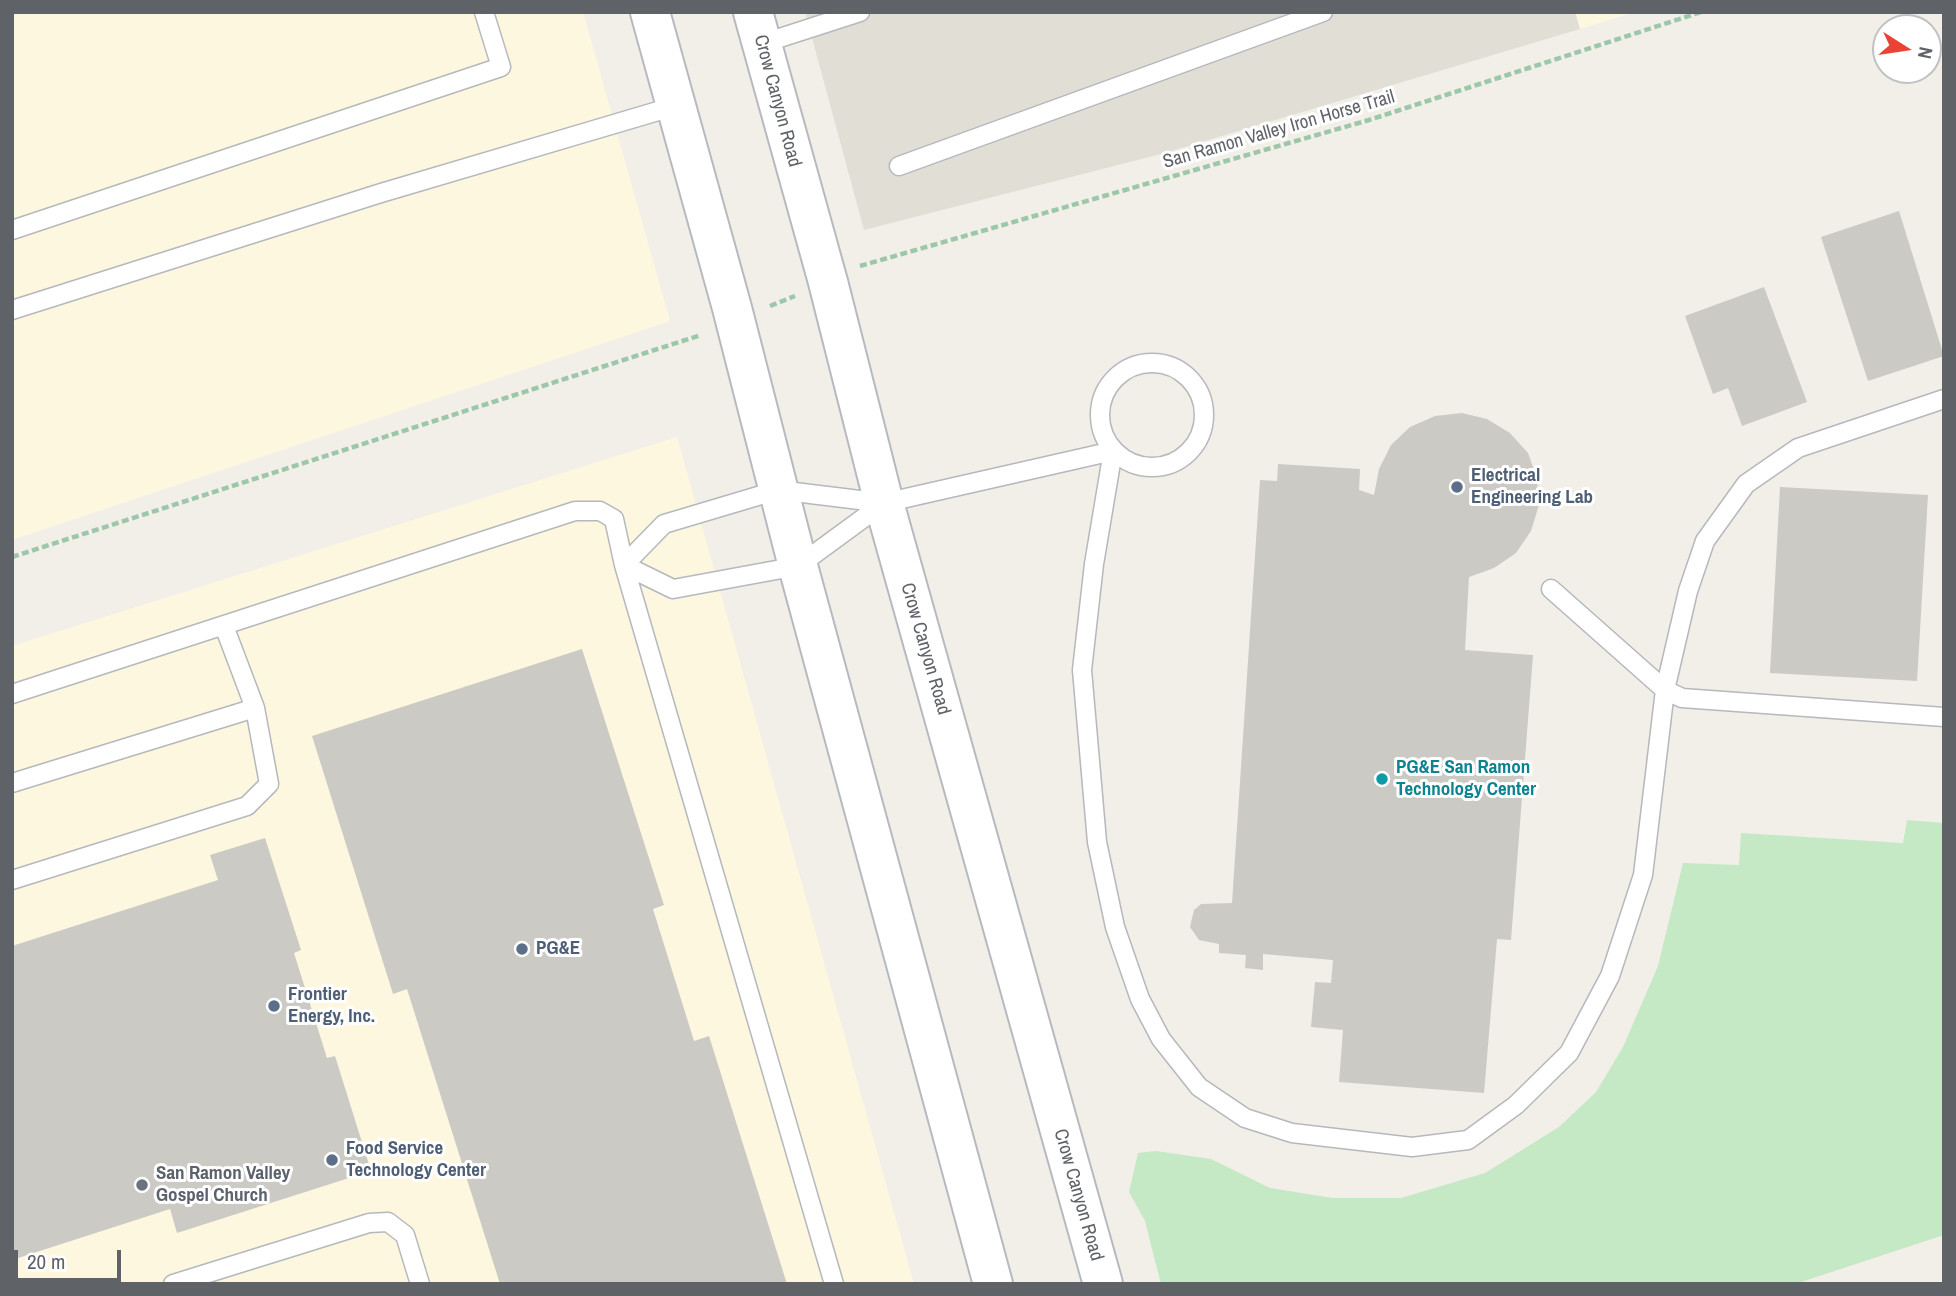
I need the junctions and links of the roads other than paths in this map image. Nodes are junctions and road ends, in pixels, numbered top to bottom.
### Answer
1 (484, 12) edge
2 (650, 12) edge
3 (860, 12) edge
4 (1323, 12) edge
5 (757, 28) edge
6 (674, 106) junction
7 (898, 166) dead end
8 (12, 230) edge
9 (12, 310) edge
10 (1944, 399) edge
11 (1113, 452) junction
12 (779, 490) junction
13 (884, 503) junction
14 (624, 565) junction
15 (798, 566) junction
16 (1551, 589) dead end
17 (224, 626) junction
18 (1665, 690) junction
19 (12, 694) edge
20 (255, 708) junction
21 (1944, 717) edge
22 (12, 783) edge
23 (12, 880) edge
24 (173, 1284) edge
25 (420, 1284) edge
26 (834, 1284) edge
27 (993, 1284) edge
28 (1103, 1284) edge

1 - 8 lane
2 - 6 main road
3 - 5 lane
4 - 7 lane
5 - 13 main road, Crow Canyon Road
6 - 9 lane
6 - 12 main road
10 - 18 lane
11 - 11 lane
11 - 13 lane
11 - 18 lane
12 - 13 lane
12 - 14 lane
12 - 15 main road
13 - 15 lane
13 - 28 main road, Crow Canyon Road
14 - 15 lane
14 - 17 lane
14 - 26 lane
15 - 27 main road
16 - 18 lane
17 - 19 lane
17 - 20 lane
18 - 21 lane
20 - 22 lane
20 - 23 lane
24 - 25 lane

